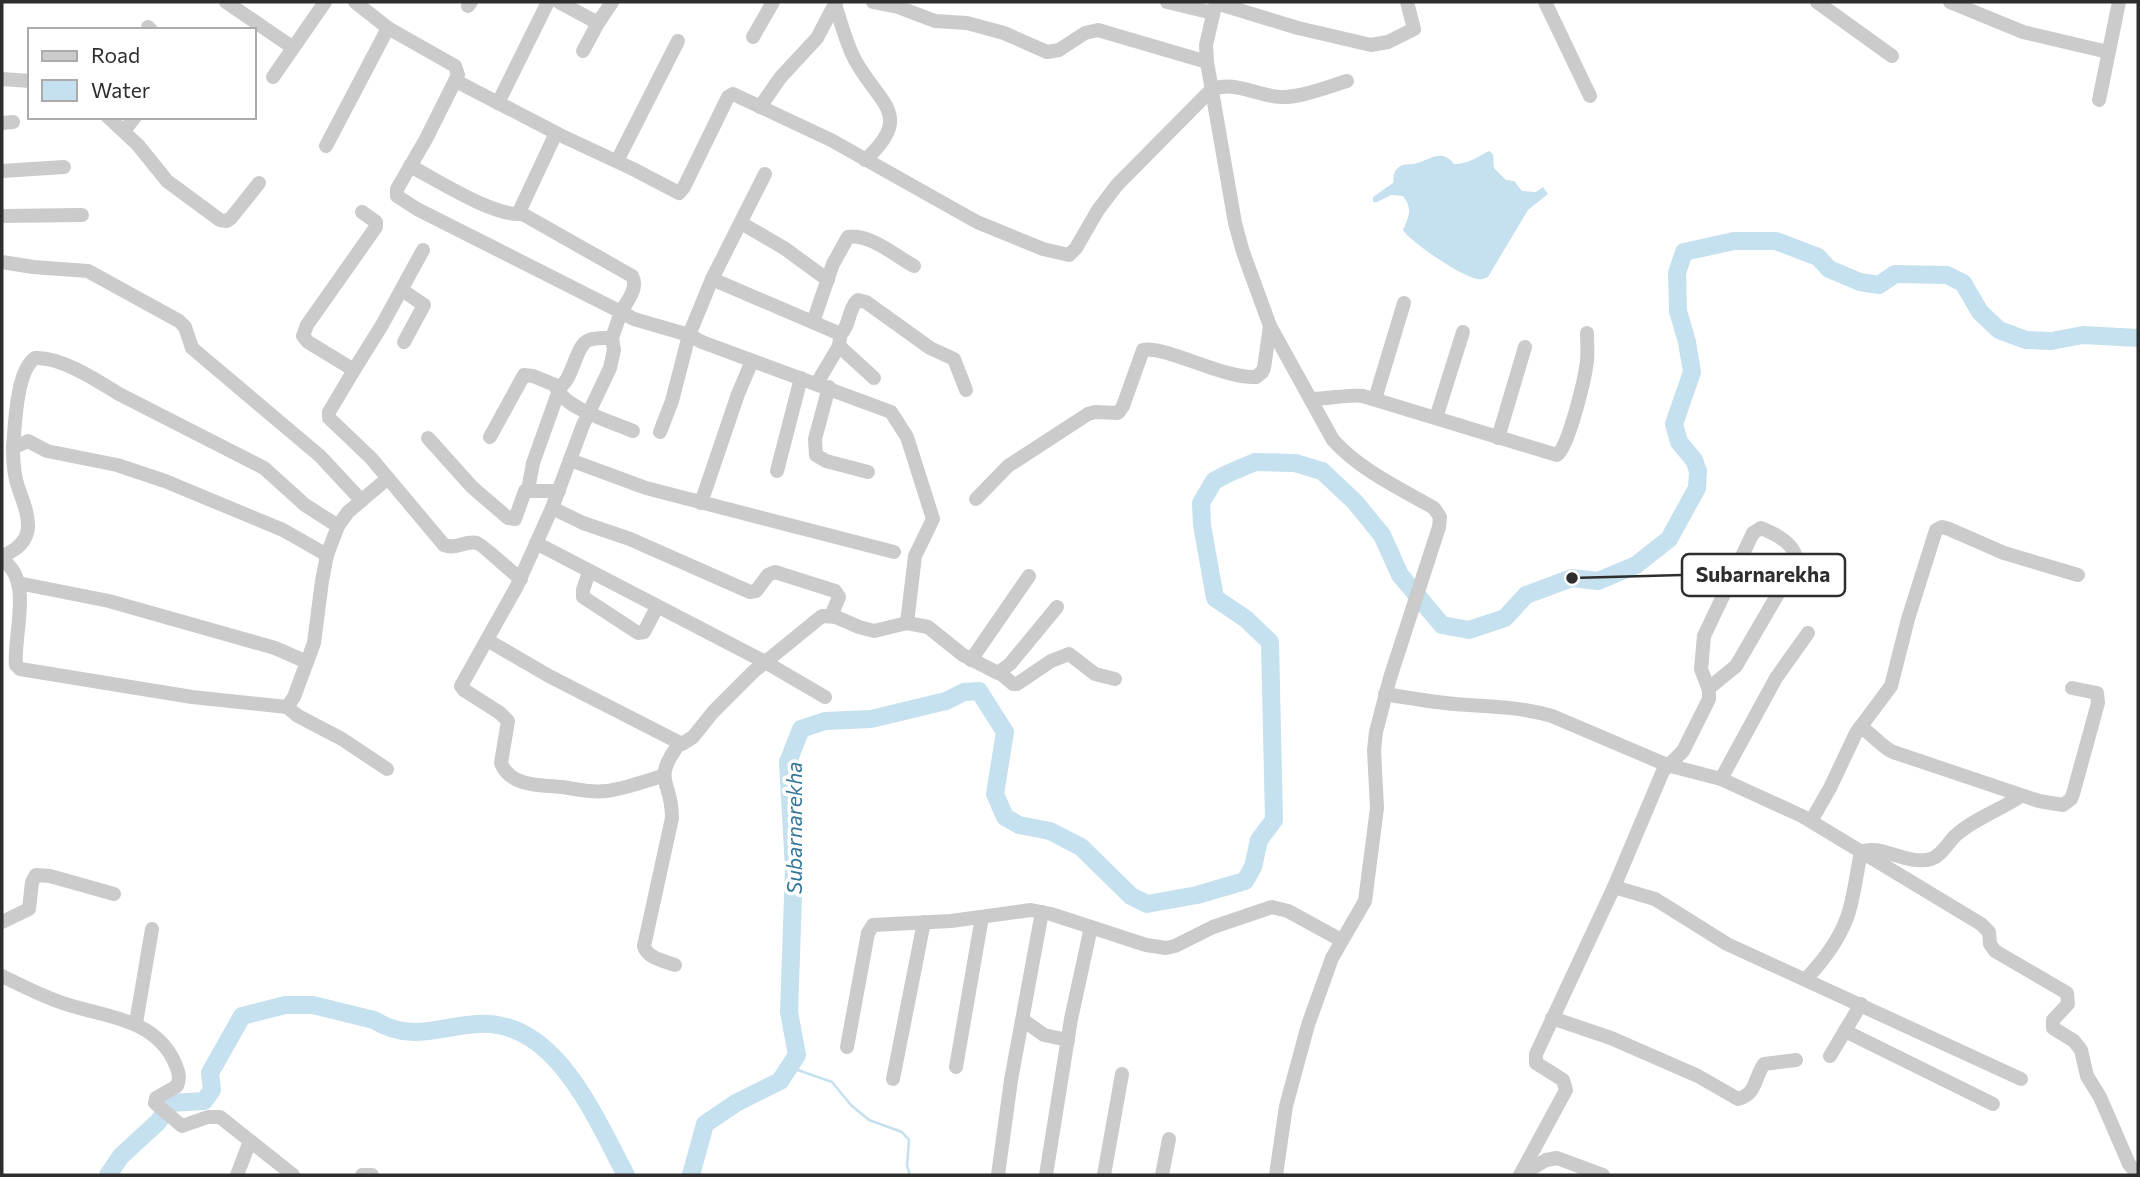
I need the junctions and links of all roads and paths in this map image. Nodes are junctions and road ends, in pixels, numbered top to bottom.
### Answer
1 (226, 2) edge
2 (325, 2) edge
3 (355, 2) edge
4 (548, 2) edge
5 (559, 2) edge
6 (612, 2) edge
7 (773, 2) edge
8 (873, 2) edge
9 (1167, 2) edge
10 (1407, 2) edge
11 (1545, 2) edge
12 (1817, 2) edge
13 (1950, 2) edge
14 (2119, 2) edge
15 (836, 3) edge
16 (241, 6) edge
17 (1215, 6) edge
18 (598, 23) junction
19 (388, 28) junction
20 (753, 37) dead end
21 (678, 41) dead end
22 (292, 47) junction
23 (583, 51) dead end
24 (2108, 52) junction
25 (1892, 56) dead end
26 (1207, 62) junction
27 (273, 77) dead end
28 (2, 79) edge
29 (456, 80) junction
30 (28, 81) edge
31 (1347, 81) dead end
32 (1211, 90) junction
33 (1590, 96) dead end
34 (2099, 100) dead end
35 (498, 103) junction
36 (761, 107) junction
37 (110, 119) edge
38 (133, 119) edge
39 (124, 131) junction
40 (556, 133) junction
41 (327, 146) dead end
42 (864, 160) junction
43 (617, 161) junction
44 (410, 166) junction
45 (64, 167) dead end
46 (2, 171) edge
47 (765, 174) dead end
48 (259, 183) dead end
49 (362, 212) dead end
50 (520, 214) junction
51 (82, 215) dead end
52 (2, 216) edge
53 (741, 223) junction
54 (423, 250) dead end
55 (2, 262) edge
56 (914, 266) dead end
57 (712, 279) junction
58 (828, 280) junction
59 (402, 290) junction
60 (1404, 303) dead end
61 (621, 312) junction
62 (813, 322) junction
63 (1270, 326) junction
64 (1463, 332) dead end
65 (1587, 333) dead end
66 (689, 335) junction
67 (612, 338) junction
68 (840, 341) junction
69 (404, 342) dead end
70 (1525, 347) dead end
71 (752, 361) junction
72 (354, 370) junction
73 (801, 378) junction
74 (874, 378) dead end
75 (823, 385) junction
76 (557, 390) junction
77 (966, 390) dead end
78 (1311, 399) junction
79 (1376, 399) junction
80 (590, 413) junction
81 (1436, 418) junction
82 (633, 431) dead end
83 (660, 432) dead end
84 (490, 437) dead end
85 (428, 438) dead end
86 (1498, 438) junction
87 (13, 448) junction
88 (570, 460) junction
89 (777, 471) dead end
90 (868, 472) dead end
91 (388, 478) junction
92 (528, 490) junction
93 (559, 491) junction
94 (976, 499) dead end
95 (361, 500) junction
96 (701, 503) junction
97 (552, 508) junction
98 (338, 526) junction
99 (536, 543) junction
100 (894, 552) dead end
101 (327, 555) junction
102 (2, 558) edge
103 (589, 572) junction
104 (2078, 575) dead end
105 (1029, 576) dead end
106 (521, 579) junction
107 (18, 583) junction
108 (657, 607) junction
109 (1056, 607) dead end
110 (831, 616) junction
111 (907, 623) junction
112 (1808, 633) dead end
113 (487, 640) junction
114 (971, 660) junction
115 (307, 662) junction
116 (765, 662) junction
117 (1000, 673) junction
118 (1115, 679) dead end
119 (1709, 688) junction
120 (2072, 688) dead end
121 (1385, 694) junction
122 (825, 697) dead end
123 (287, 707) junction
124 (1860, 727) junction
125 (679, 744) junction
126 (1667, 765) junction
127 (387, 769) dead end
128 (663, 776) junction
129 (1721, 779) junction
130 (2021, 796) junction
131 (1811, 821) junction
132 (1861, 852) junction
133 (1614, 887) junction
134 (114, 894) dead end
135 (1042, 912) junction
136 (982, 917) junction
137 (2, 922) edge
138 (924, 922) junction
139 (1091, 927) junction
140 (152, 929) dead end
141 (1341, 940) junction
142 (674, 965) dead end
143 (2, 976) edge
144 (1807, 979) junction
145 (1861, 1004) junction
146 (1552, 1018) junction
147 (1023, 1020) junction
148 (136, 1023) junction
149 (1845, 1031) junction
150 (1068, 1041) junction
151 (846, 1047) dead end
152 (1830, 1056) dead end
153 (1796, 1060) dead end
154 (956, 1067) dead end
155 (1122, 1074) dead end
156 (894, 1079) dead end
157 (2021, 1079) dead end
158 (1993, 1104) dead end
159 (1169, 1139) dead end
160 (250, 1141) junction
161 (237, 1175) edge
162 (293, 1175) edge
163 (362, 1175) edge
164 (372, 1175) edge
165 (998, 1175) edge
166 (1046, 1175) edge
167 (1104, 1175) edge
168 (1163, 1175) edge
169 (1276, 1175) edge
170 (1520, 1175) edge
171 (1603, 1175) edge
172 (2138, 1175) edge

1 - 16 street
2 - 22 street
3 - 19 street
4 - 35 street
5 - 18 street
6 - 18 street
7 - 20 street
8 - 26 street
9 - 17 street
10 - 17 street
11 - 33 street
12 - 25 street
13 - 24 street
14 - 24 street
15 - 36 street
15 - 42 street
16 - 22 street
17 - 26 street
18 - 23 street
19 - 29 street
19 - 41 street
21 - 43 street
22 - 27 street
24 - 34 street
26 - 32 street
28 - 30 street
29 - 35 street
29 - 44 street
31 - 32 street
32 - 42 street
32 - 63 street
35 - 40 street
36 - 42 street
36 - 43 street
37 - 39 street
38 - 39 street
39 - 48 street
40 - 43 street
40 - 50 street
44 - 50 street
44 - 61 street
45 - 46 street
47 - 53 street
49 - 72 street
50 - 61 street
51 - 52 street
53 - 57 street
53 - 58 street
54 - 59 street
55 - 95 street
56 - 58 street
57 - 62 street
57 - 66 street
58 - 62 street
59 - 69 street
59 - 72 street
60 - 79 street
61 - 66 street
61 - 67 street
62 - 68 street
63 - 78 street
63 - 94 street
64 - 81 street
65 - 86 street
66 - 71 street
66 - 83 street
67 - 76 street
67 - 80 street
68 - 74 street
68 - 75 street
68 - 77 street
70 - 86 street
71 - 73 street
71 - 96 street
72 - 91 street
73 - 75 street
73 - 89 street
75 - 90 street
75 - 111 street
76 - 80 street
76 - 84 street
76 - 92 street
78 - 79 street
78 - 121 street
79 - 81 street
80 - 82 street
80 - 88 street
81 - 86 street
85 - 92 street
87 - 98 street
87 - 101 street
87 - 102 street
88 - 93 street
88 - 96 street
91 - 95 street
91 - 106 street
92 - 93 street
93 - 97 street
95 - 98 street
96 - 100 street
97 - 99 street
97 - 110 street
98 - 101 street
99 - 103 street
99 - 106 street
101 - 115 street
102 - 107 street
103 - 108 street
103 - 108 street
104 - 124 street
105 - 114 street
106 - 113 street
107 - 115 street
107 - 123 street
108 - 116 street
109 - 117 street
110 - 111 street
110 - 116 street
111 - 114 street
112 - 129 street
113 - 125 street
113 - 128 street
114 - 117 street
115 - 123 street
116 - 122 street
116 - 125 street
117 - 118 street
119 - 119 street
119 - 126 street
120 - 130 street
121 - 126 street
121 - 141 street
123 - 127 street
124 - 130 street
124 - 131 street
125 - 128 street
126 - 129 street
126 - 133 street
128 - 142 street
129 - 131 street
130 - 132 street
131 - 132 street
132 - 144 street
132 - 172 street
133 - 144 street
133 - 146 street
134 - 137 street
135 - 136 street
135 - 139 street
135 - 147 street
136 - 138 street
136 - 154 street
138 - 151 street
138 - 156 street
139 - 141 street
139 - 150 street
140 - 148 street
141 - 169 street
143 - 148 street
144 - 145 street
145 - 149 street
145 - 157 street
146 - 153 street
146 - 170 street
147 - 150 street
147 - 165 street
148 - 160 street
149 - 152 street
149 - 158 street
150 - 166 street
155 - 167 street
159 - 168 street
160 - 161 street
160 - 162 street
163 - 164 street
170 - 171 street

